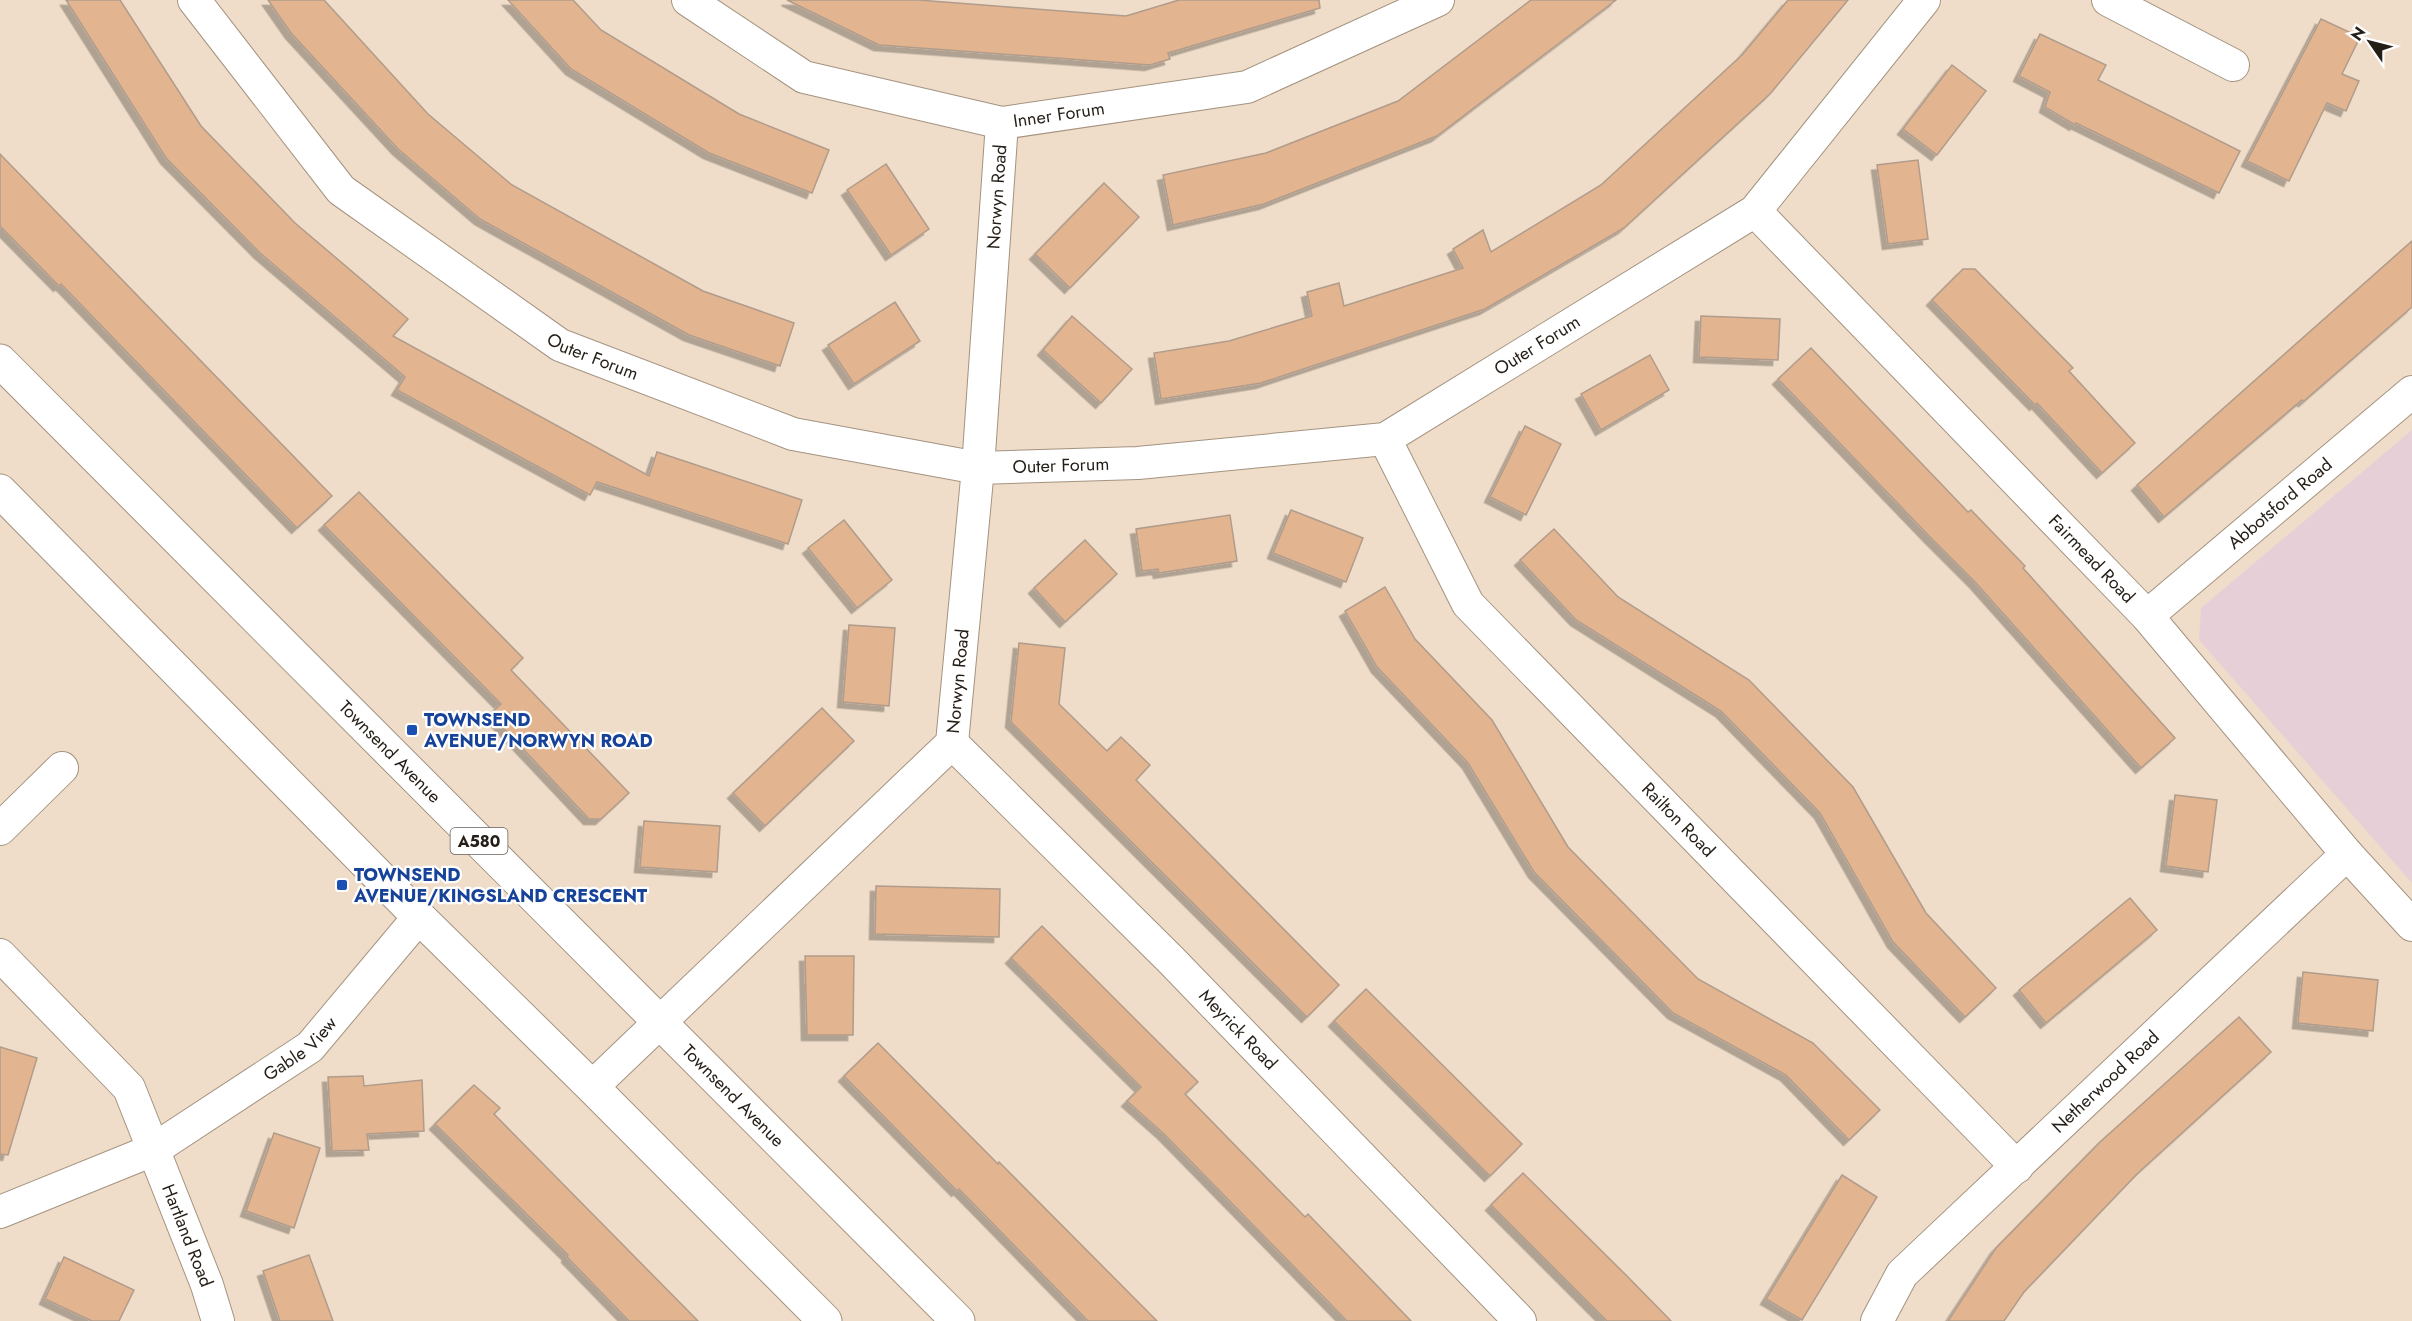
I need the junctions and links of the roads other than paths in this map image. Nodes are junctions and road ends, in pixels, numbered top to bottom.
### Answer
1 (194, 0) edge
2 (688, 0) edge
3 (1438, 0) edge
4 (1924, 0) edge
5 (2108, 0) edge
6 (2233, 65) dead end
7 (1002, 123) junction
8 (1755, 211) junction
9 (0, 361) edge
10 (2412, 392) edge
11 (1385, 439) junction
12 (978, 468) junction
13 (0, 491) edge
14 (2147, 616) junction
15 (952, 743) junction
16 (62, 768) dead end
17 (0, 829) edge
18 (2347, 854) junction
19 (419, 917) junction
20 (2412, 925) edge
21 (0, 955) edge
22 (659, 1021) junction
23 (592, 1087) junction
24 (153, 1150) junction
25 (2017, 1167) junction
26 (0, 1212) edge
27 (218, 1321) edge
28 (825, 1321) edge
29 (958, 1321) edge
30 (1520, 1321) edge
31 (1877, 1321) edge

1 - 12 street, Outer Forum
2 - 7 street, Inner Forum
3 - 7 street, Inner Forum
4 - 8 street, Outer Forum
5 - 6 street
7 - 12 street, Norwyn Road
8 - 11 street, Outer Forum
8 - 14 street, Fairmead Road
9 - 22 main road, Townsend Avenue / A580
10 - 14 street, Abbotsford Road
11 - 12 street, Outer Forum
11 - 25 street, Railton Road
12 - 15 street, Norwyn Road
13 - 19 main road
14 - 18 street, Fairmead Road
15 - 22 street, Norwyn Road
15 - 30 street, Meyrick Road
16 - 17 street
18 - 20 street, Fairmead Road
18 - 25 street, Netherwood Road
19 - 23 main road
19 - 24 street, Gable View
21 - 24 street, Hartland Road
22 - 23 street, Norwyn Road
22 - 29 main road, Townsend Avenue / A580
23 - 28 main road
24 - 26 street, Gable View
24 - 27 street, Hartland Road
25 - 31 street, Netherwood Road

